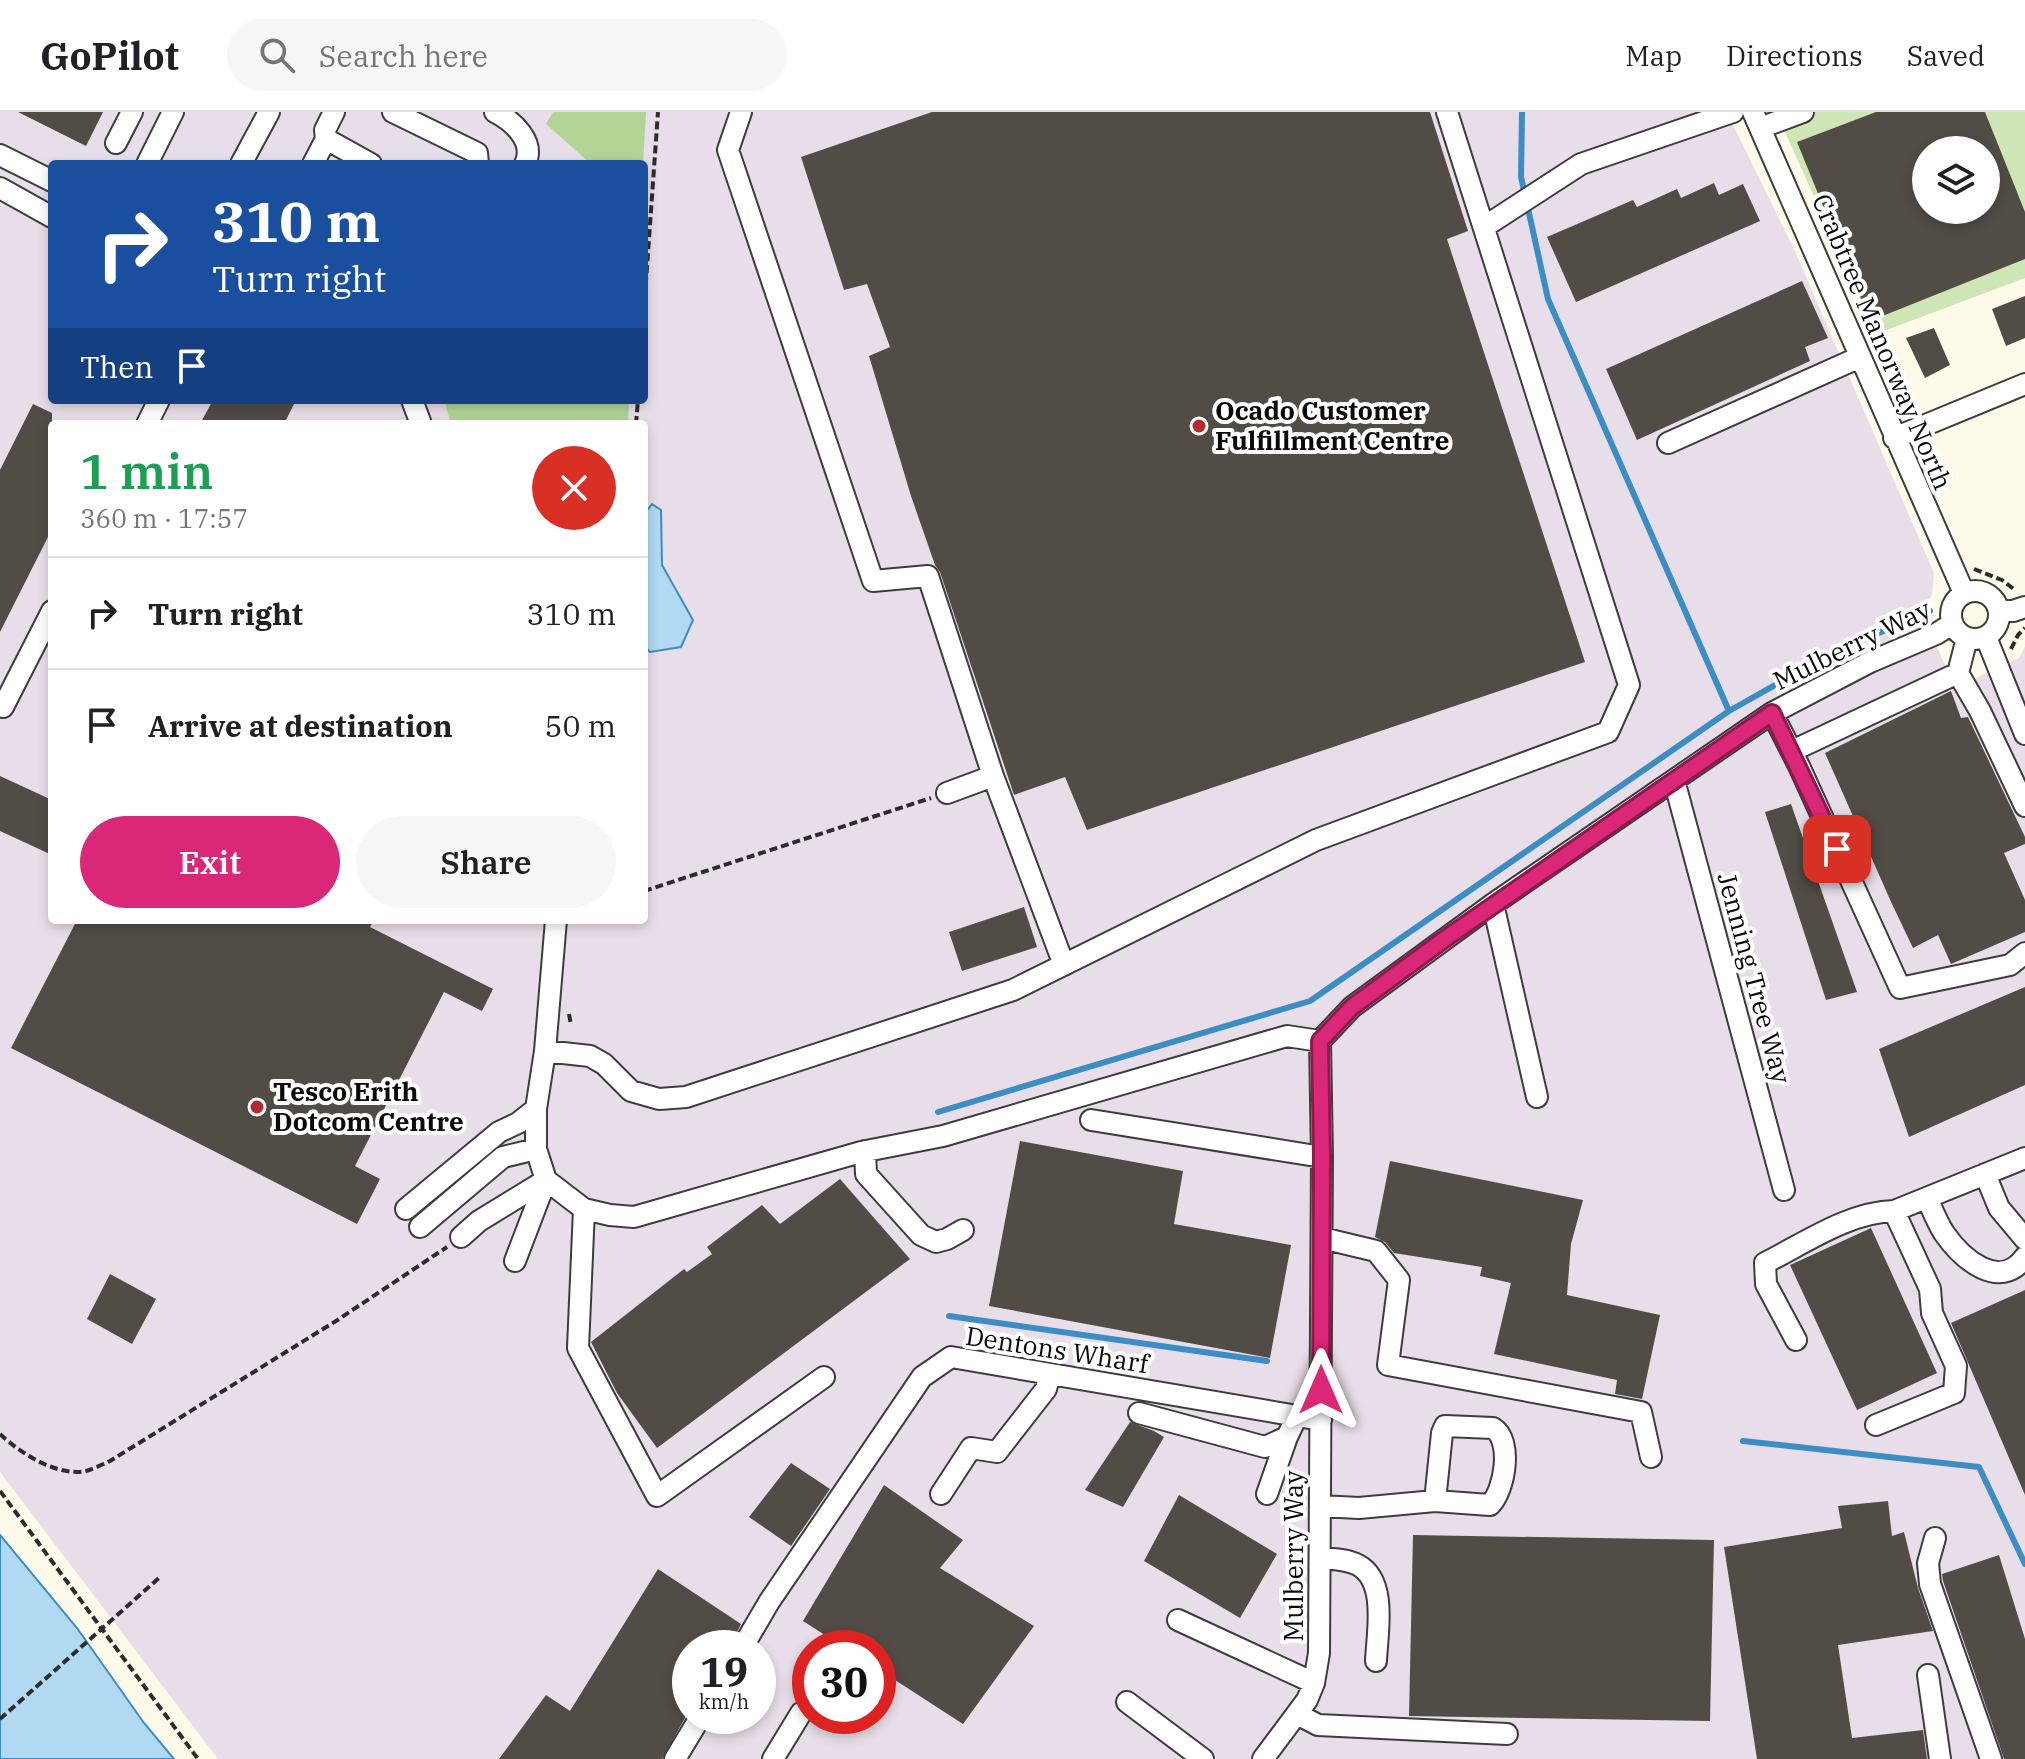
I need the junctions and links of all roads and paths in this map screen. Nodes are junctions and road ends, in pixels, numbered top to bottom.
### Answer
1 (132, 112) edge
2 (173, 112) edge
3 (269, 112) edge
4 (334, 112) edge
5 (393, 112) edge
6 (495, 112) edge
7 (658, 112) edge
8 (741, 112) edge
9 (1447, 112) edge
10 (1733, 112) edge
11 (1803, 112) edge
12 (1757, 120) edge
13 (116, 143) dead end
14 (0, 155) edge
15 (315, 155) edge
16 (149, 160) edge
17 (243, 160) edge
18 (346, 160) edge
19 (478, 160) edge
20 (526, 160) edge
21 (48, 179) edge
22 (0, 188) edge
23 (48, 215) edge
24 (1484, 227) junction
25 (648, 253) edge
26 (1860, 357) junction
27 (2025, 384) edge
28 (1894, 438) junction
29 (1668, 443) dead end
30 (1964, 593) junction
31 (2025, 607) edge
32 (1999, 611) junction
33 (48, 619) edge
34 (2025, 628) edge
35 (1968, 633) junction
36 (2011, 661) dead end
37 (1958, 673) junction
38 (3, 707) dead end
39 (1772, 713) junction
40 (2025, 734) edge
41 (1792, 751) junction
42 (993, 776) junction
43 (1674, 780) junction
44 (947, 793) joint
45 (2025, 806) edge
46 (648, 890) edge
47 (1493, 904) junction
48 (556, 924) edge
49 (2025, 953) edge
50 (1064, 965) junction
51 (1320, 1041) junction
52 (545, 1051) junction
53 (1537, 1097) dead end
54 (536, 1109) junction
55 (1091, 1120) dead end
56 (536, 1149) junction
57 (865, 1151) junction
58 (1322, 1157) junction
59 (2025, 1158) edge
60 (1985, 1174) junction
61 (546, 1180) junction
62 (1784, 1190) dead end
63 (1927, 1198) junction
64 (406, 1209) dead end
65 (584, 1209) junction
66 (1894, 1211) junction
67 (420, 1227) dead end
68 (963, 1230) dead end
69 (461, 1237) joint
70 (1322, 1238) junction
71 (2025, 1239) edge
72 (2025, 1257) edge
73 (515, 1261) dead end
74 (1796, 1340) dead end
75 (1050, 1374) junction
76 (824, 1377) dead end
77 (1139, 1413) dead end
78 (1297, 1416) junction
79 (1321, 1420) junction
80 (1876, 1425) dead end
81 (0, 1434) edge
82 (1287, 1437) junction
83 (1651, 1457) dead end
84 (0, 1491) edge
85 (941, 1494) dead end
86 (1267, 1494) dead end
87 (1435, 1501) junction
88 (1320, 1506) junction
89 (1935, 1538) dead end
90 (1320, 1558) junction
91 (159, 1578) dead end
92 (1178, 1620) dead end
93 (753, 1630) edge
94 (1376, 1661) dead end
95 (1928, 1675) dead end
96 (1314, 1683) junction
97 (1127, 1702) dead end
98 (1297, 1714) junction
99 (0, 1719) edge
100 (792, 1728) edge
101 (690, 1734) edge
102 (1507, 1734) dead end
103 (198, 1759) edge
104 (675, 1759) edge
105 (773, 1759) edge
106 (1203, 1759) edge
107 (1263, 1759) edge
108 (1940, 1759) edge
109 (1991, 1759) edge

1 - 13 street
2 - 16 street
3 - 17 street
4 - 15 street
5 - 19 street
6 - 20 street
7 - 25 path
8 - 42 street
9 - 24 street
10 - 24 street
11 - 12 street
12 - 26 street, Crabtree Manorway North
14 - 21 street
15 - 18 street
22 - 23 street
24 - 50 street
26 - 28 street, Crabtree Manorway North
26 - 29 street
27 - 28 street
28 - 30 street, Crabtree Manorway North
30 - 32 street
30 - 35 street
31 - 32 street
32 - 35 street
33 - 38 street
34 - 36 path
35 - 37 street
35 - 39 street, Mulberry Way
35 - 40 street
37 - 41 street
37 - 45 street
39 - 41 street
39 - 43 street, Mulberry Way
41 - 49 street
42 - 44 street
42 - 50 street
43 - 47 street, Mulberry Way
43 - 62 street, Jenning Tree Way
44 - 46 path
47 - 51 street, Mulberry Way
47 - 53 street
48 - 52 street
50 - 52 street
51 - 57 street
51 - 58 street, Mulberry Way
52 - 54 street
54 - 56 street
54 - 64 street
55 - 58 street
56 - 61 street
56 - 67 street
57 - 65 street
57 - 68 street
58 - 70 street, Mulberry Way
59 - 60 street
60 - 63 street
60 - 71 street
61 - 65 street
61 - 69 street
61 - 73 street
63 - 66 street
63 - 72 street
65 - 76 street
66 - 74 street
66 - 80 street
69 - 81 path
70 - 79 street, Mulberry Way
70 - 83 street
75 - 78 street, Dentons Wharf
75 - 85 street
75 - 93 street, Dentons Wharf
77 - 82 street
78 - 79 street, Dentons Wharf
78 - 82 street
79 - 88 street, Mulberry Way
82 - 86 street
84 - 103 path
87 - 87 street
87 - 88 street
88 - 90 street, Mulberry Way
89 - 109 street
90 - 94 street
90 - 96 street, Mulberry Way
91 - 99 path
92 - 96 street
95 - 108 street
96 - 98 street, Mulberry Way
97 - 106 street
98 - 102 street
98 - 107 street, Mulberry Way
100 - 105 street
101 - 104 street

